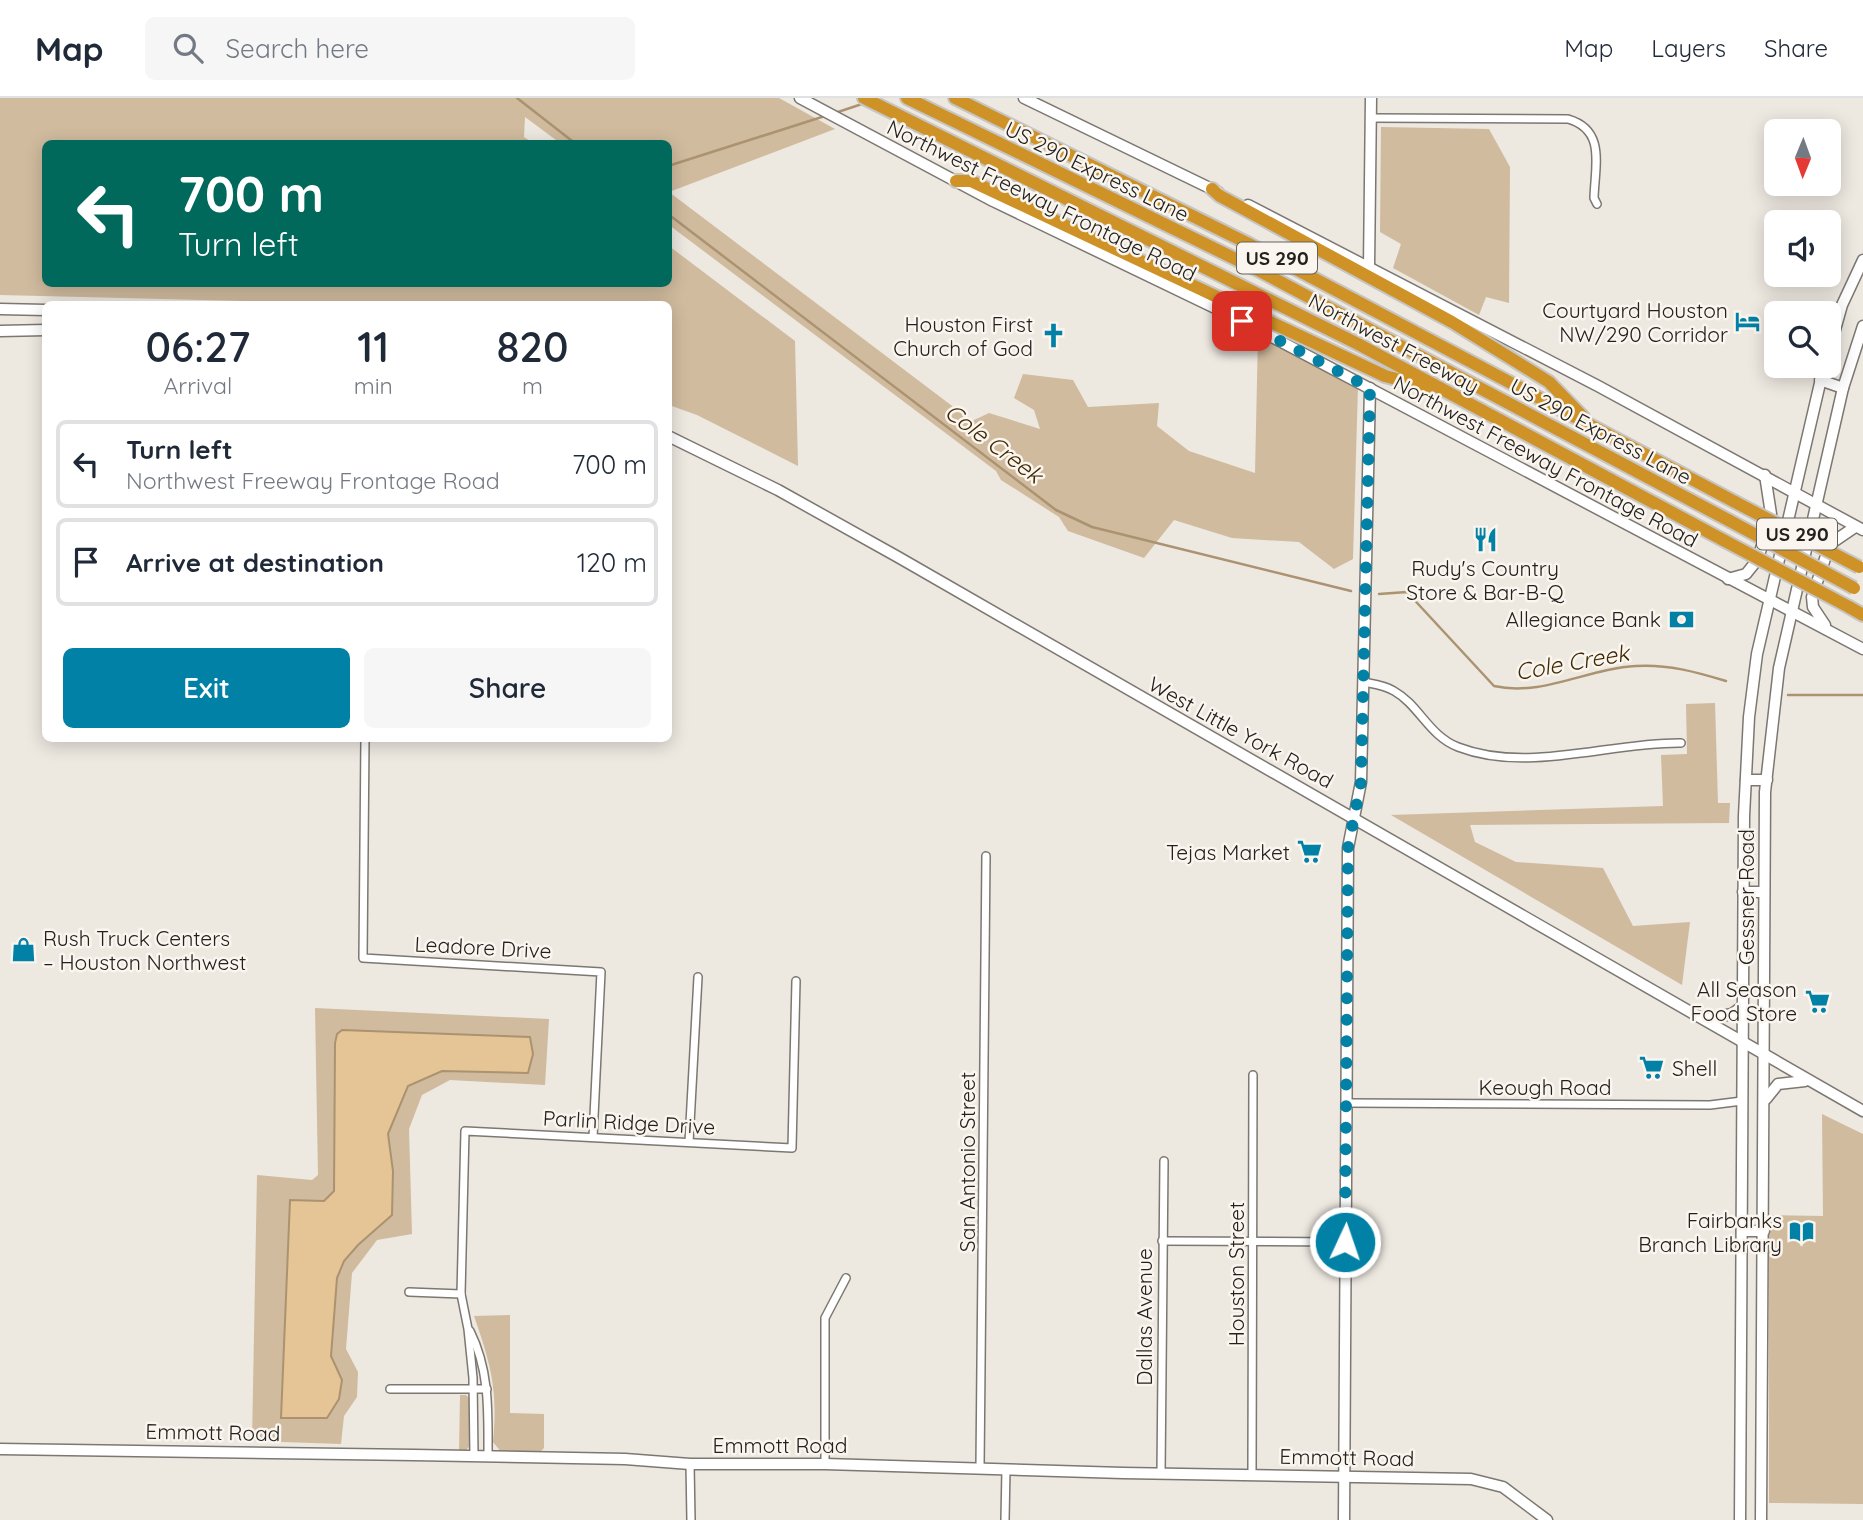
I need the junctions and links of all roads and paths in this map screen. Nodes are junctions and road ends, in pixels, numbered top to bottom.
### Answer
1 (800, 98) edge
2 (864, 98) edge
3 (956, 98) edge
4 (1024, 98) edge
5 (1371, 98) edge
6 (913, 101) edge
7 (1371, 118) junction
8 (956, 181) junction
9 (1212, 189) junction
10 (1597, 204) dead end
11 (1863, 260) edge
12 (1369, 267) junction
13 (0, 309) edge
14 (1841, 309) edge
15 (42, 310) edge
16 (1863, 326) edge
17 (42, 330) edge
18 (0, 331) edge
19 (1820, 380) joint
20 (1370, 388) junction
21 (1843, 388) junction
22 (1444, 391) junction
23 (1593, 427) junction
24 (672, 438) edge
25 (1765, 475) junction
26 (1794, 492) junction
27 (1818, 506) junction
28 (1859, 528) edge
29 (1861, 568) edge
30 (1728, 579) junction
31 (1859, 590) edge
32 (1769, 599) junction
33 (1793, 612) junction
34 (1863, 615) edge
35 (1832, 632) junction
36 (1863, 649) edge
37 (1363, 681) junction
38 (365, 742) edge
39 (1681, 743) dead end
40 (1746, 780) junction
41 (1767, 780) junction
42 (1355, 817) junction
43 (986, 856) dead end
44 (1744, 892) junction
45 (1765, 892) junction
46 (698, 977) dead end
47 (796, 981) dead end
48 (1743, 1006) junction
49 (1706, 1020) junction
50 (1742, 1041) junction
51 (1763, 1053) junction
52 (1254, 1075) dead end
53 (1807, 1081) junction
54 (1742, 1101) junction
55 (1348, 1103) junction
56 (1764, 1103) junction
57 (1863, 1111) edge
58 (593, 1137) junction
59 (689, 1142) junction
60 (1164, 1161) dead end
61 (1742, 1231) junction
62 (1764, 1231) junction
63 (1162, 1241) junction
64 (1345, 1242) junction
65 (1254, 1243) junction
66 (846, 1278) dead end
67 (409, 1292) dead end
68 (461, 1294) junction
69 (468, 1329) junction
70 (390, 1389) dead end
71 (487, 1389) junction
72 (474, 1391) junction
73 (1743, 1393) junction
74 (1763, 1393) junction
75 (0, 1449) edge
76 (474, 1456) junction
77 (488, 1456) junction
78 (690, 1464) junction
79 (825, 1464) junction
80 (980, 1467) junction
81 (1006, 1469) junction
82 (1161, 1474) junction
83 (1252, 1474) junction
84 (1344, 1475) junction
85 (1742, 1486) junction
86 (1763, 1487) junction
87 (691, 1520) edge
88 (1005, 1520) edge
89 (1344, 1520) edge
90 (1547, 1520) edge
91 (1741, 1520) edge
92 (1761, 1520) edge

1 - 8 main road, Northwest Freeway Frontage Road
2 - 22 highway, Northwest Freeway / US 290
3 - 23 highway, Northwest Freeway / US 290
4 - 9 main road
5 - 7 main road
6 - 31 highway, US 290 Express Lane, bridge
7 - 10 street
7 - 12 main road
8 - 20 main road, Northwest Freeway Frontage Road
8 - 22 highway
9 - 12 main road
9 - 23 highway
11 - 14 main road
12 - 25 main road
13 - 15 main road
16 - 21 main road, Gessner Road
17 - 18 main road
19 - 21 main road
19 - 26 main road, Gessner Road
20 - 30 main road, Northwest Freeway Frontage Road
20 - 37 main road
21 - 27 main road, Gessner Road
22 - 34 highway, Northwest Freeway / US 290, bridge
23 - 29 highway, Northwest Freeway / US 290, bridge
24 - 42 main road, West Little York Road
25 - 26 main road
25 - 30 main road
26 - 27 main road
26 - 32 main road, Gessner Road
27 - 28 main road
27 - 33 main road, Gessner Road
28 - 35 main road
30 - 32 main road, Northwest Freeway Frontage Road
32 - 33 main road, Northwest Freeway Frontage Road
32 - 40 main road, Gessner Road
33 - 35 main road, Northwest Freeway Frontage Road
33 - 41 main road, Gessner Road
35 - 36 main road, Northwest Freeway Frontage Road
37 - 39 street
37 - 42 main road
38 - 58 street, Leadore Drive
40 - 41 main road
40 - 44 main road, Gessner Road
41 - 45 main road, Gessner Road
42 - 49 main road, West Little York Road
42 - 55 main road
43 - 80 street, San Antonio Street
44 - 45 main road
44 - 48 main road, Gessner Road
45 - 51 main road, Gessner Road
46 - 59 street
47 - 59 street, Parlin Ridge Drive
48 - 49 main road
48 - 50 main road, Gessner Road
49 - 50 main road, West Little York Road
50 - 51 main road, West Little York Road
50 - 54 main road, Gessner Road
51 - 53 main road, West Little York Road
51 - 56 main road, Gessner Road
52 - 65 street, Houston Street
53 - 56 main road
53 - 57 main road, West Little York Road
54 - 55 street, Keough Road
54 - 61 main road, Gessner Road
55 - 64 main road
56 - 62 main road, Gessner Road
58 - 59 street, Parlin Ridge Drive
58 - 68 street, Parlin Ridge Drive
60 - 63 street, Dallas Avenue
61 - 62 main road
61 - 73 main road, Gessner Road
62 - 74 main road, Gessner Road
63 - 65 street
63 - 82 street, Dallas Avenue
64 - 65 street
64 - 84 main road
65 - 83 street, Houston Street
66 - 79 street
67 - 68 street
68 - 69 street
69 - 71 street
69 - 72 street
70 - 72 street
71 - 72 street
71 - 77 street
72 - 76 street
73 - 74 main road
73 - 85 main road, Gessner Road
74 - 86 main road, Gessner Road
75 - 76 main road, Emmott Road
76 - 77 main road, Emmott Road
77 - 78 main road, Emmott Road
78 - 79 main road, Emmott Road
78 - 87 street
79 - 80 main road, Emmott Road
80 - 81 main road, Emmott Road
81 - 82 main road, Emmott Road
81 - 88 street
82 - 83 main road, Emmott Road
83 - 84 main road, Emmott Road
84 - 89 main road
84 - 90 main road, Emmott Road
85 - 86 main road
85 - 91 main road, Gessner Road
86 - 92 main road, Gessner Road

